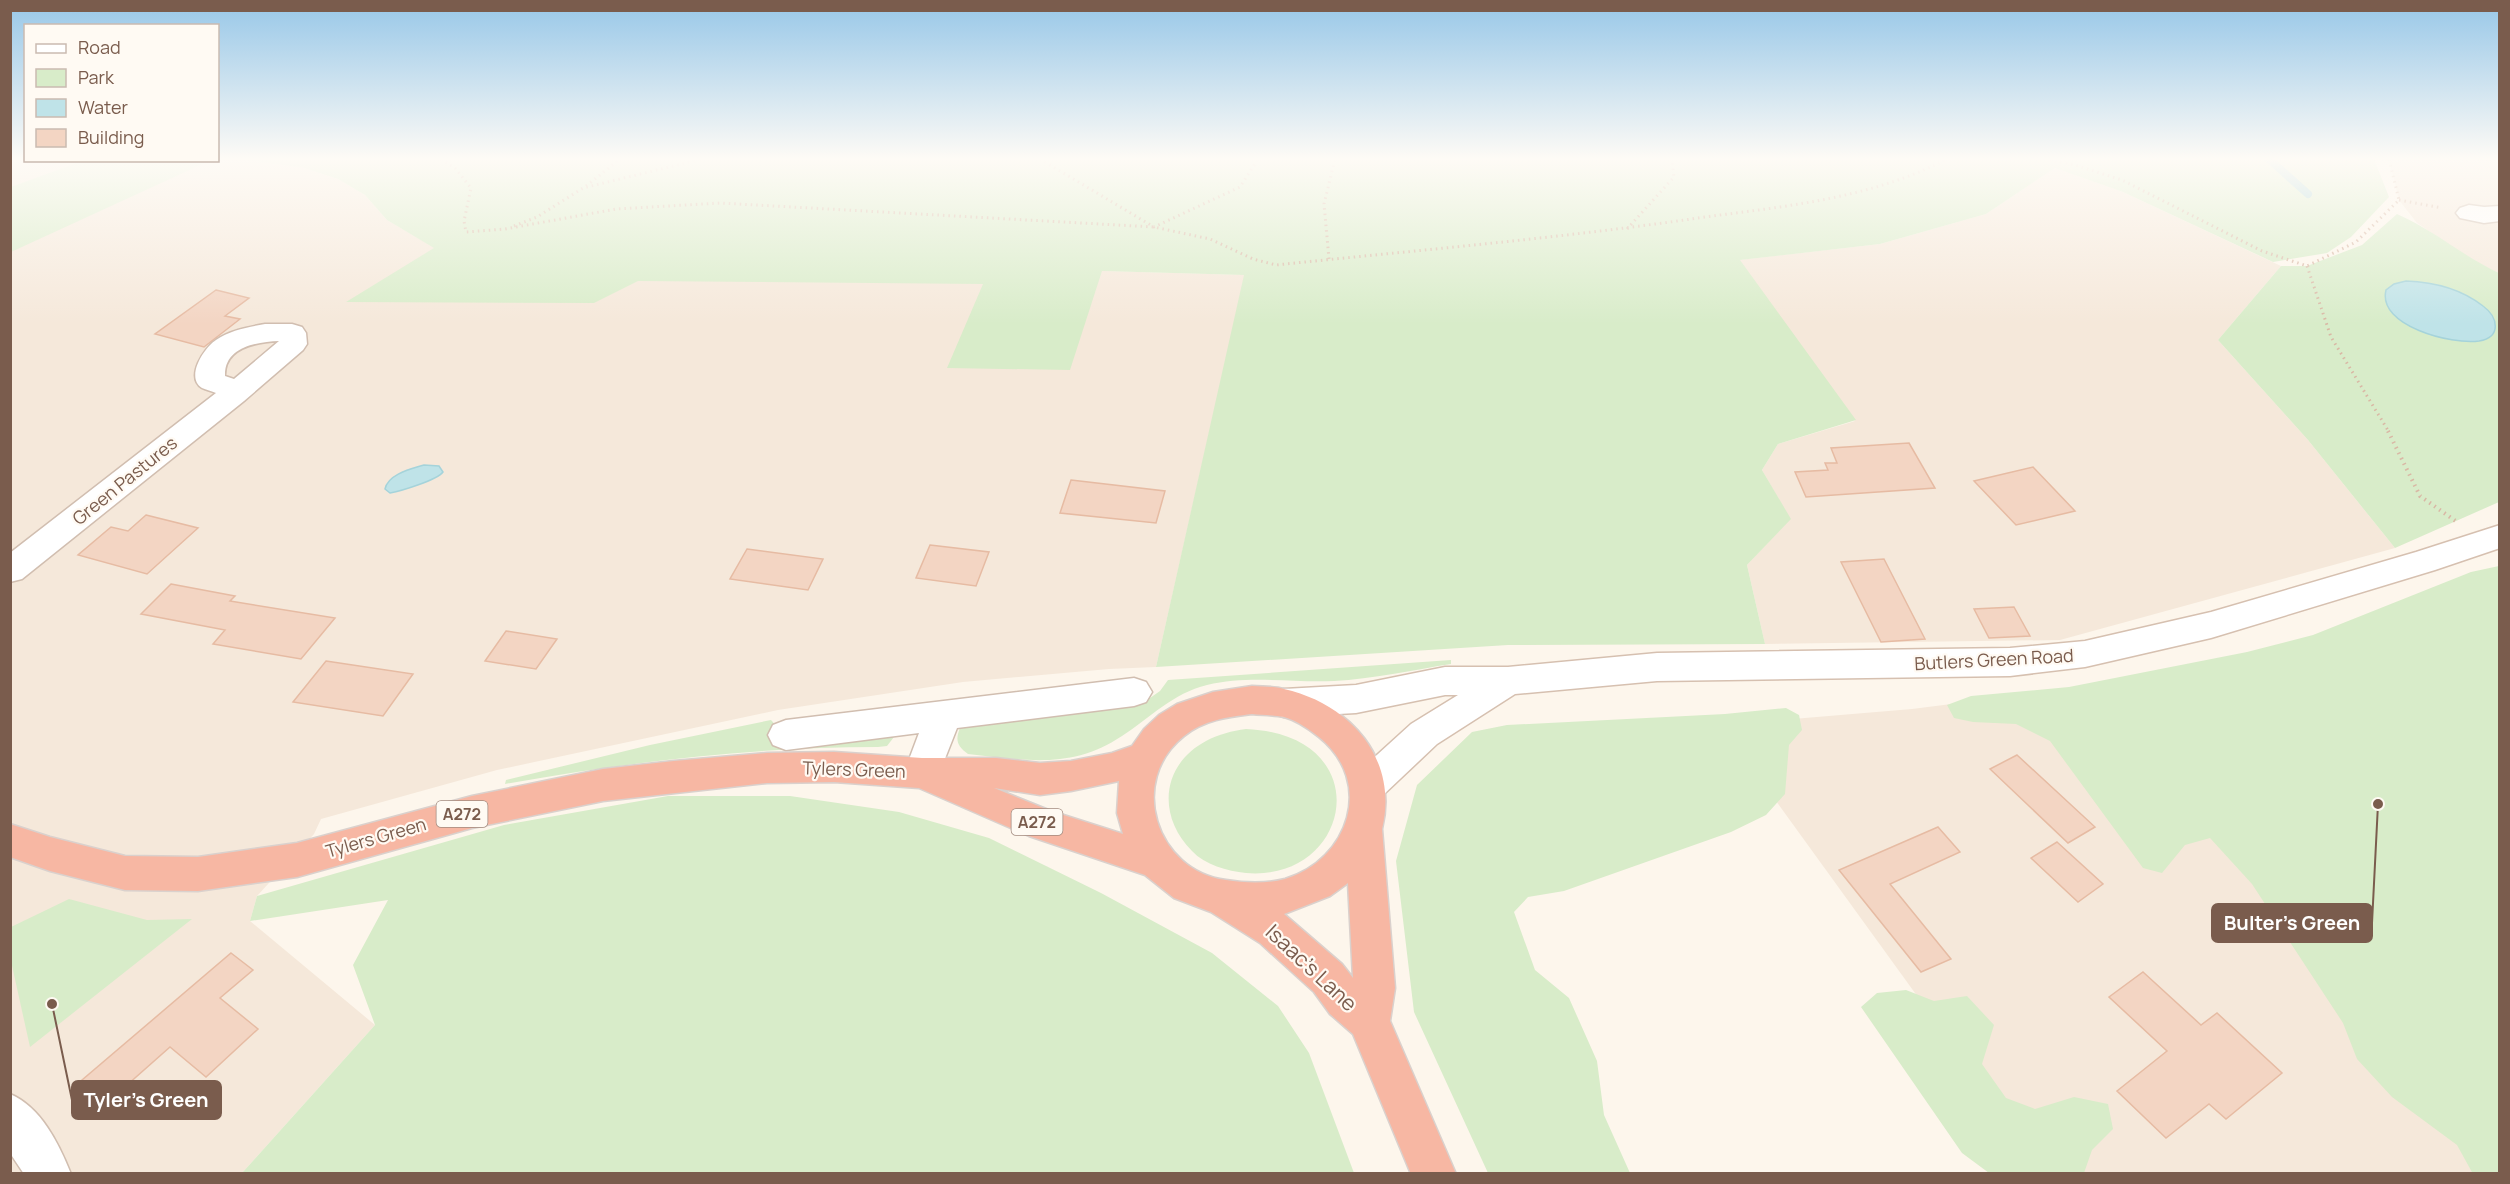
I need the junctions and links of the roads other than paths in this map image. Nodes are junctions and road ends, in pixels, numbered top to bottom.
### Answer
1 (238, 390) dead end
2 (2493, 539) edge
3 (10, 570) edge
4 (1508, 681) junction
5 (1134, 692) dead end
6 (1284, 703) junction
7 (944, 714) junction
8 (786, 735) dead end
9 (1144, 757) junction
10 (922, 773) junction
11 (1369, 785) junction
12 (1364, 831) junction
13 (10, 840) edge
14 (1156, 861) junction
15 (1221, 898) junction
16 (1369, 1021) junction
17 (10, 1116) edge
18 (49, 1173) edge
19 (1434, 1173) edge

1 - 3 main road, Green Pastures
2 - 4 main road, Butlers Green Road
4 - 6 main road, Butlers Green Road
4 - 11 main road, Butlers Green Road
5 - 7 main road, Tylers Green
6 - 9 highway
6 - 11 highway
7 - 8 main road, Tylers Green
7 - 10 main road, Tylers Green
9 - 10 highway, Tylers Green / A272
9 - 14 highway
10 - 13 highway, Tylers Green / A272
10 - 14 highway, Tylers Green / A272
11 - 12 highway
12 - 15 highway
12 - 16 highway, Isaac's Lane
14 - 15 highway
15 - 16 highway, Isaac's Lane
16 - 19 highway, Isaac's Lane
17 - 18 main road

